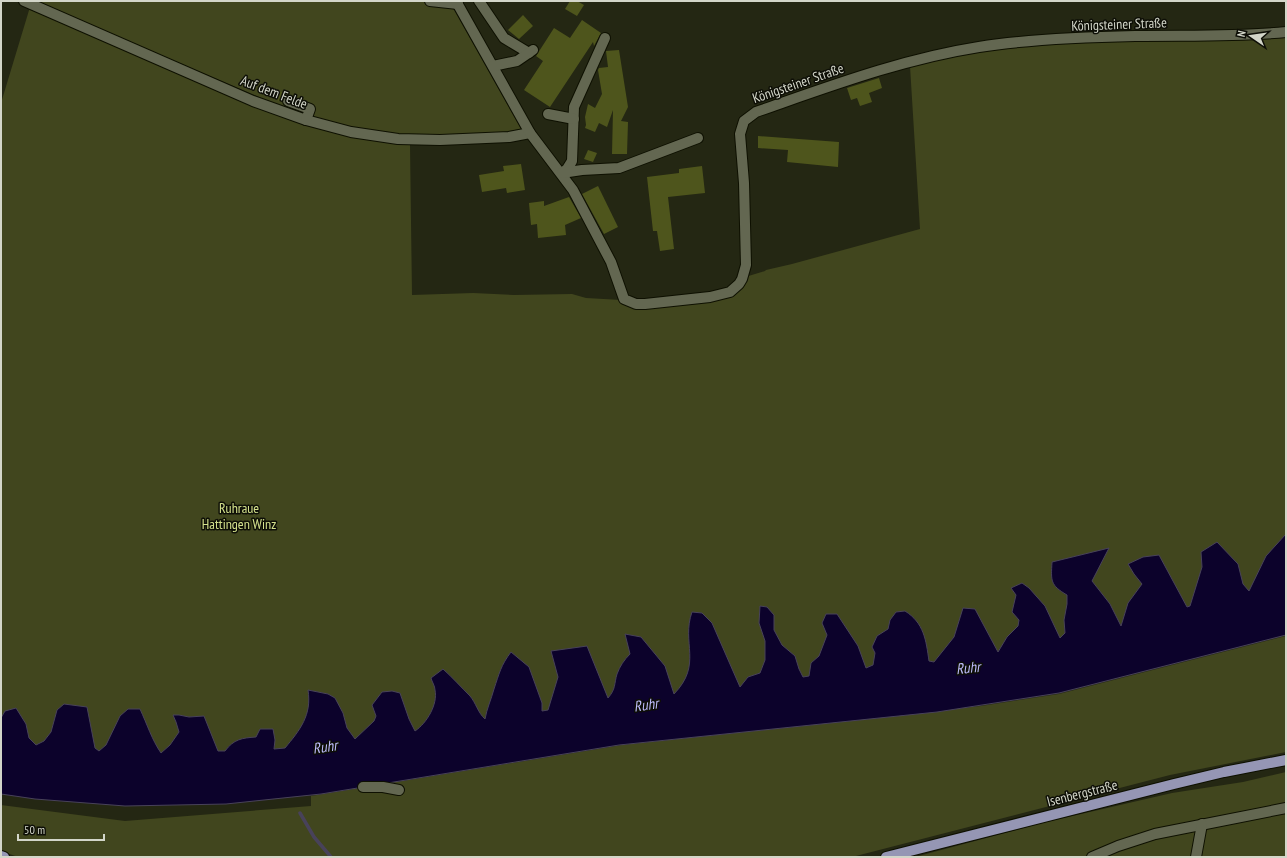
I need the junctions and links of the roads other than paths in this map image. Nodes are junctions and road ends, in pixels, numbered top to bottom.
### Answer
1 (24, 1) edge
2 (430, 1) edge
3 (479, 1) edge
4 (457, 3) edge
5 (1286, 32) edge
6 (605, 38) dead end
7 (493, 66) junction
8 (288, 101) dead end
9 (548, 114) dead end
10 (574, 119) junction
11 (306, 120) junction
12 (530, 133) junction
13 (698, 138) dead end
14 (562, 173) junction
15 (1286, 760) edge
16 (363, 787) dead end
17 (399, 790) dead end
18 (1286, 808) edge
19 (1202, 824) junction
20 (1, 856) edge
21 (4, 857) edge
22 (886, 857) edge
23 (1092, 857) edge
24 (1196, 857) edge

1 - 11 street, Auf dem Felde
2 - 4 street
3 - 7 street
4 - 7 street, Königsteiner Straße
5 - 14 street, Königsteiner Straße
6 - 10 street
7 - 12 street, Königsteiner Straße
8 - 11 street
9 - 10 street
10 - 14 street
11 - 12 street, Auf dem Felde
12 - 14 street, Königsteiner Straße
13 - 14 street
15 - 22 main road, Isenbergstraße
16 - 17 street
18 - 19 street
19 - 23 street
19 - 24 street
20 - 21 main road

